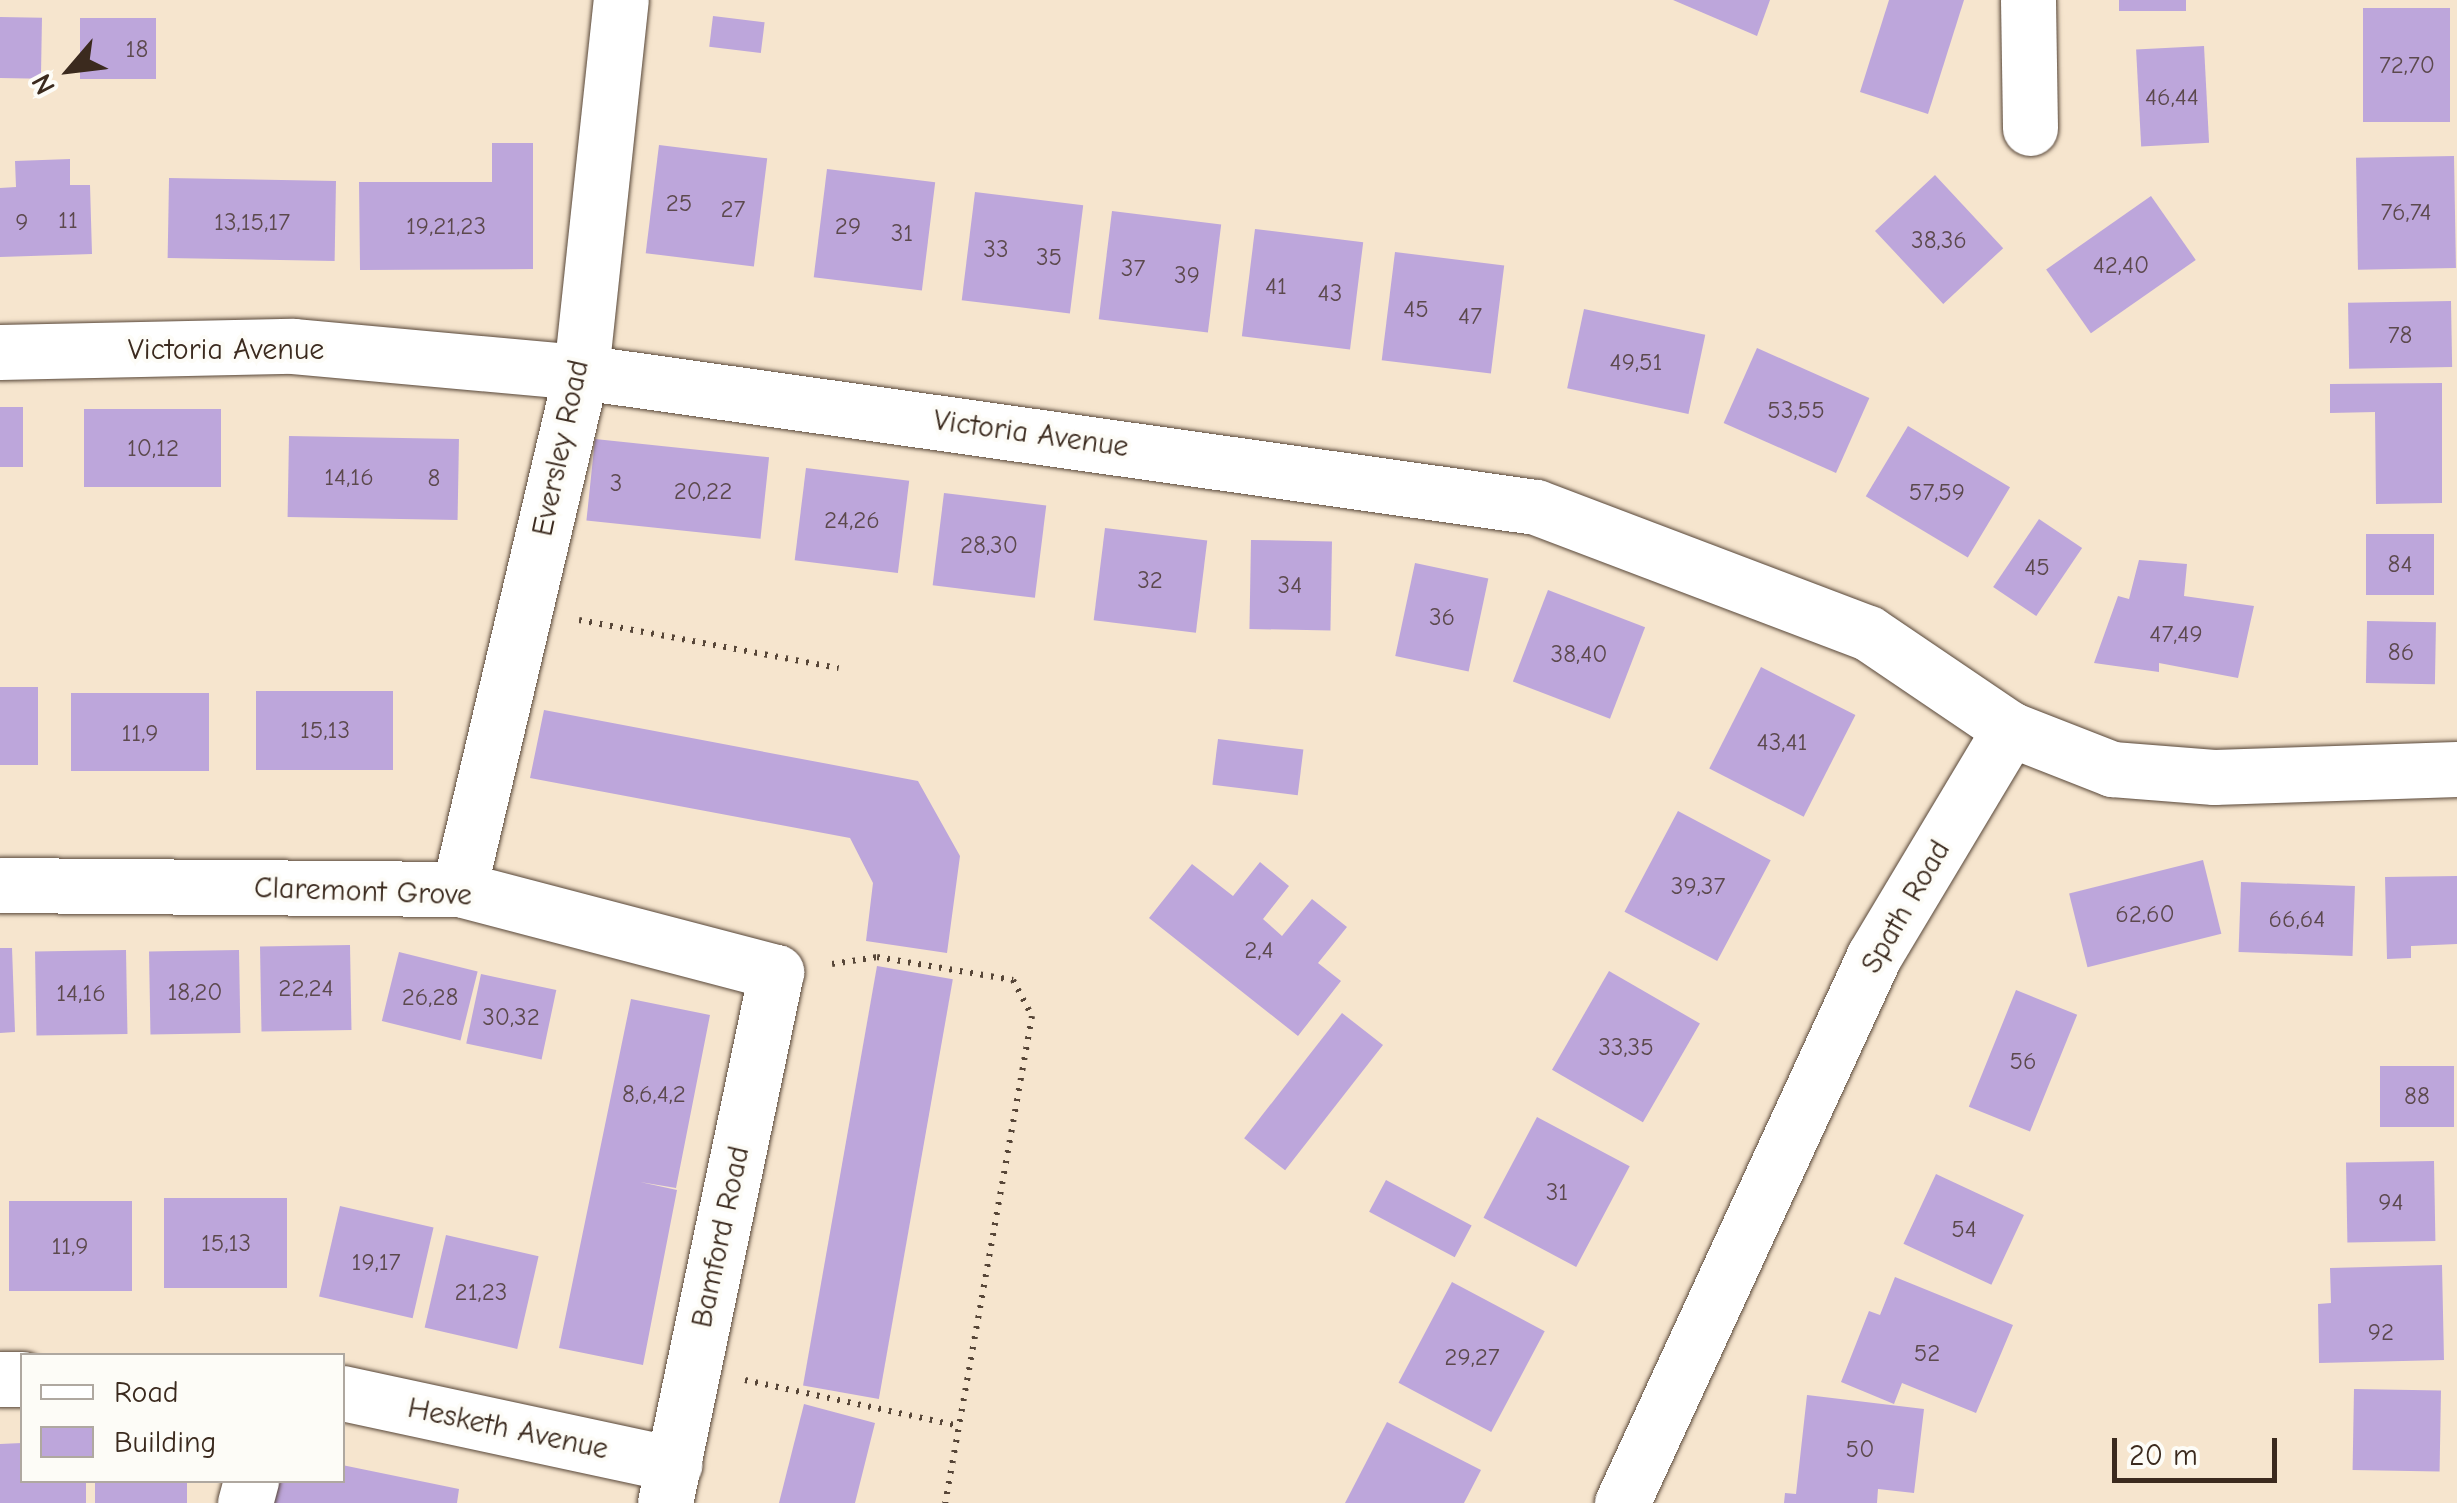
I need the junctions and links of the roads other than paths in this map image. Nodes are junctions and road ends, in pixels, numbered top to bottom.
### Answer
1 (621, 0) edge
2 (2028, 0) edge
3 (2030, 128) dead end
4 (0, 352) edge
5 (580, 372) junction
6 (2010, 729) junction
7 (2457, 768) edge
8 (0, 885) edge
9 (459, 889) junction
10 (776, 972) joint
11 (345, 1394) edge
12 (669, 1484) edge
13 (1622, 1503) edge

1 - 5 street, Eversley Road
2 - 3 street
4 - 5 street, Victoria Avenue
5 - 6 street, Victoria Avenue
5 - 9 street, Eversley Road
6 - 7 street
6 - 13 street, Spath Road
8 - 9 street, Claremont Grove
9 - 10 street, Claremont Grove
10 - 12 street, Bamford Road
11 - 12 street, Hesketh Avenue

